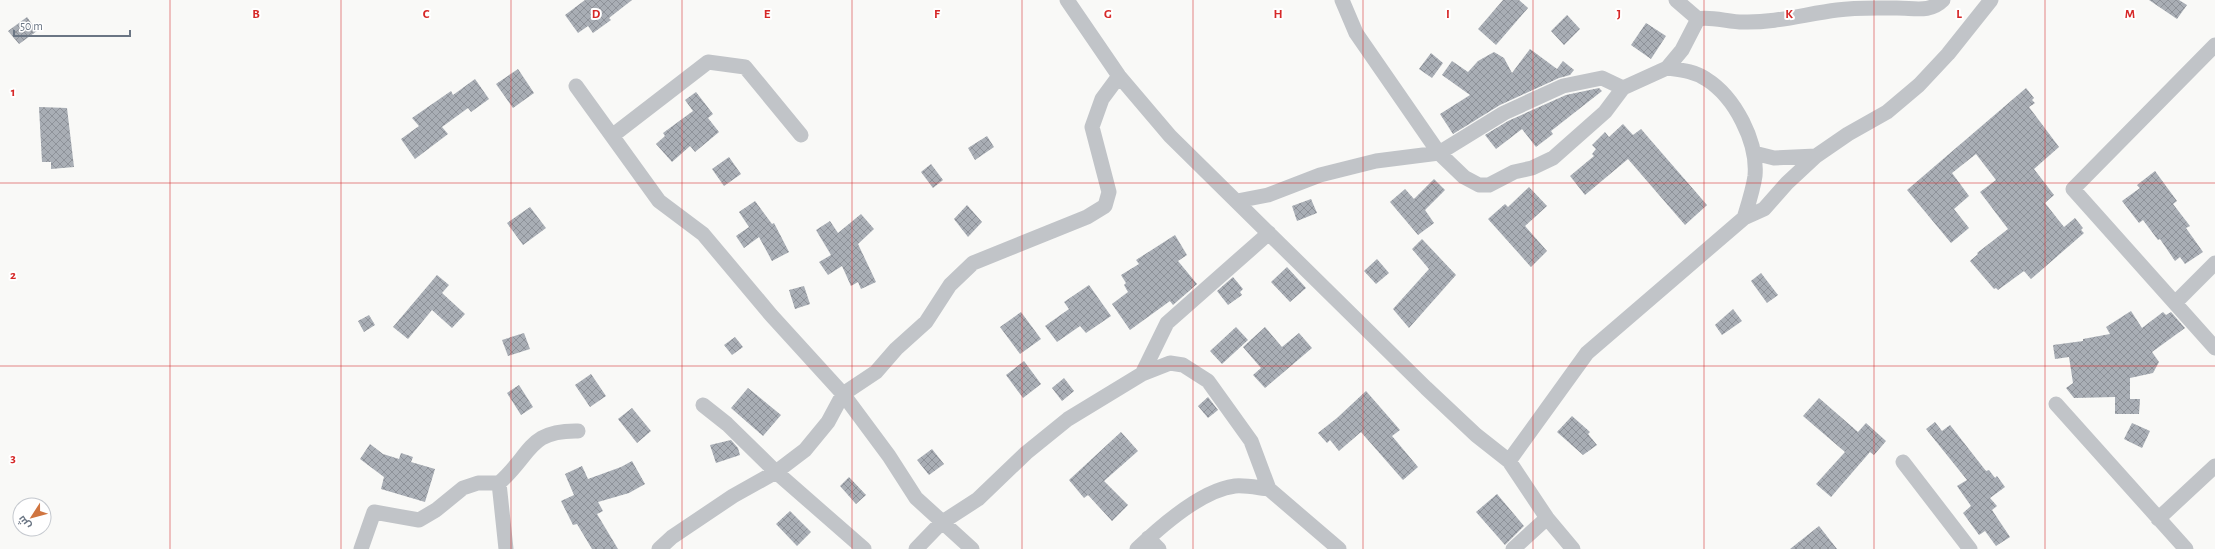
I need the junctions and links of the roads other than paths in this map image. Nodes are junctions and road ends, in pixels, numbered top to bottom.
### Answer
1 (1067, 0) edge
2 (1342, 0) edge
3 (1676, 0) edge
4 (1943, 0) edge
5 (1987, 0) edge
6 (1991, 0) edge
7 (1698, 19) junction
8 (2215, 45) edge
9 (1668, 68) junction
10 (1119, 76) junction
11 (576, 86) dead end
12 (1623, 88) junction
13 (801, 135) dead end
14 (612, 136) junction
15 (1439, 153) junction
16 (1754, 153) junction
17 (1816, 156) junction
18 (1237, 201) junction
19 (1744, 218) junction
20 (1269, 233) junction
21 (2215, 263) edge
22 (2175, 303) junction
23 (2215, 348) edge
24 (1142, 374) junction
25 (843, 394) junction
26 (2056, 404) dead end
27 (703, 405) dead end
28 (578, 431) dead end
29 (1509, 461) junction
30 (1903, 462) dead end
31 (2215, 466) edge
32 (776, 472) junction
33 (499, 483) junction
34 (1269, 489) junction
35 (1547, 518) junction
36 (2158, 519) junction
37 (941, 522) junction
38 (1153, 544) edge
39 (361, 549) edge
40 (506, 549) edge
41 (660, 549) edge
42 (864, 549) edge
43 (916, 549) edge
44 (972, 549) edge
45 (1137, 549) edge
46 (1340, 549) edge
47 (1513, 549) edge
48 (1573, 549) edge
49 (1970, 549) edge
50 (2186, 549) edge

1 - 10 street
2 - 15 street
3 - 7 street
4 - 7 street
5 - 6 street
6 - 17 street
7 - 9 street
8 - 22 street
9 - 12 street
9 - 16 street
10 - 18 street
10 - 25 street
11 - 14 street
12 - 15 street
12 - 15 street
13 - 14 street
14 - 25 street
15 - 18 street
16 - 17 street
16 - 19 street
17 - 19 street
18 - 20 street
19 - 29 street
20 - 24 street
20 - 29 street
21 - 22 street
22 - 23 street
24 - 34 street
24 - 37 street
25 - 32 street
25 - 37 street
26 - 36 street
27 - 32 street
28 - 33 street
29 - 35 street
30 - 49 street
31 - 36 street
32 - 41 street
32 - 42 street
33 - 39 street
33 - 40 street
34 - 38 street
34 - 46 street
35 - 47 street
35 - 48 street
36 - 50 street
37 - 43 street
37 - 44 street
38 - 45 street

